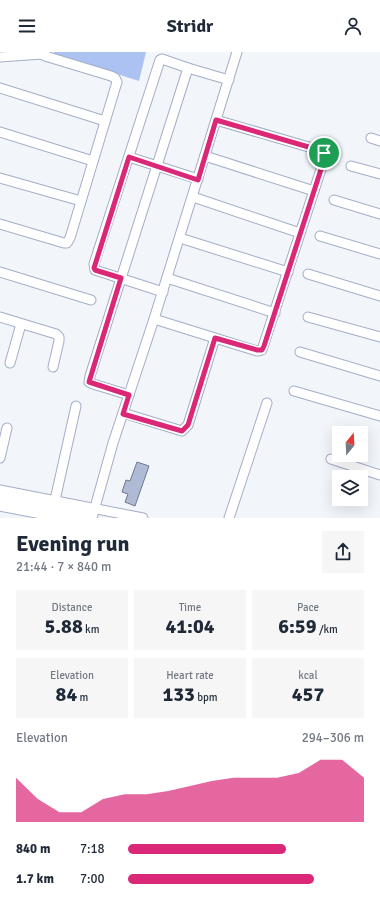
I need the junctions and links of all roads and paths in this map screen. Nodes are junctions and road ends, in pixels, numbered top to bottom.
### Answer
1 (237, 52) edge
2 (44, 53) edge
3 (1, 56) edge
4 (188, 68) junction
5 (229, 80) junction
6 (0, 88) edge
7 (216, 120) junction
8 (105, 121) junction
9 (0, 132) edge
10 (205, 156) junction
11 (129, 157) junction
12 (93, 161) junction
13 (157, 166) junction
14 (351, 166) dead end
15 (380, 174) edge
16 (0, 178) edge
17 (198, 180) junction
18 (314, 191) junction
19 (193, 197) junction
20 (334, 200) dead end
21 (81, 201) junction
22 (380, 214) edge
23 (0, 224) edge
24 (300, 233) junction
25 (320, 236) dead end
26 (180, 238) junction
27 (380, 254) edge
28 (0, 272) edge
29 (288, 272) junction
30 (308, 274) dead end
31 (121, 278) junction
32 (167, 278) junction
33 (163, 292) junction
34 (380, 296) edge
35 (91, 300) dead end
36 (275, 313) junction
37 (0, 317) edge
38 (308, 317) dead end
39 (154, 319) junction
40 (21, 324) junction
41 (380, 337) edge
42 (215, 338) junction
43 (300, 352) dead end
44 (10, 363) dead end
45 (53, 367) dead end
46 (380, 376) edge
47 (294, 390) dead end
48 (129, 395) junction
49 (267, 403) dead end
50 (76, 406) dead end
51 (123, 414) junction
52 (380, 416) edge
53 (8, 428) dead end
54 (0, 458) edge
55 (331, 459) dead end
56 (380, 475) edge
57 (0, 490) edge
58 (55, 500) junction
59 (0, 502) edge
60 (88, 513) edge
61 (92, 518) edge
62 (143, 518) edge
63 (229, 518) edge

1 - 5 street
2 - 3 street
2 - 8 street
4 - 5 street
4 - 11 street
4 - 13 street
5 - 7 street
6 - 8 street
7 - 10 street
7 - 18 street
8 - 12 street
9 - 12 street
10 - 17 street
10 - 18 street
11 - 13 street
11 - 31 street
12 - 21 street
13 - 17 street
13 - 31 street
14 - 15 street
16 - 21 street
17 - 19 street
18 - 24 street
19 - 24 street
19 - 26 street
20 - 22 street
21 - 23 street
24 - 29 street
25 - 27 street
26 - 29 street
26 - 32 street
28 - 35 street
29 - 36 street
30 - 34 street
31 - 33 street
31 - 48 street
32 - 33 street
32 - 36 street
33 - 39 street
36 - 42 street
37 - 40 street
38 - 41 street
39 - 42 street
39 - 48 street
40 - 44 street
40 - 45 street
42 - 51 street
43 - 46 street
47 - 52 street
48 - 51 street
49 - 63 street
50 - 58 street
51 - 60 street
53 - 54 street
55 - 56 street
57 - 58 street
58 - 60 street
59 - 60 highway
60 - 61 street
60 - 62 street

